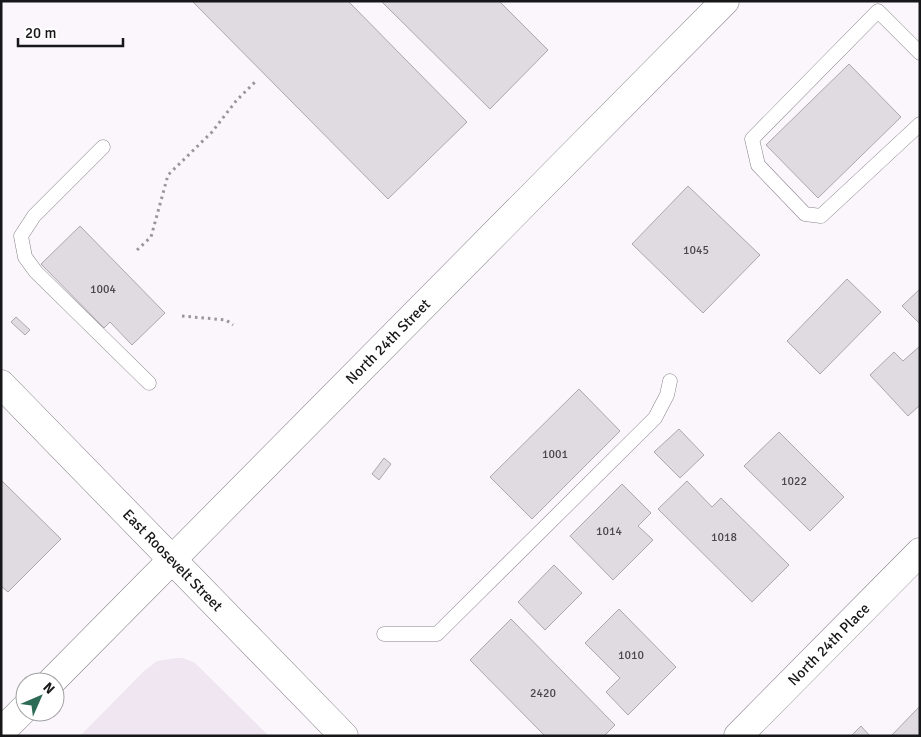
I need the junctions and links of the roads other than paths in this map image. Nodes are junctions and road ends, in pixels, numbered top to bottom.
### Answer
1 (725, 1) edge
2 (874, 6) edge
3 (920, 53) edge
4 (920, 124) edge
5 (103, 147) dead end
6 (670, 381) dead end
7 (150, 383) dead end
8 (1, 384) edge
9 (920, 552) edge
10 (172, 561) junction
11 (384, 634) dead end
12 (61, 672) edge
13 (15, 718) edge
14 (1, 732) edge
15 (344, 736) edge
16 (738, 736) edge

1 - 10 main road, North 24th Street
2 - 3 lane
2 - 4 lane
5 - 7 lane
6 - 11 lane
8 - 10 main road, East Roosevelt Street
9 - 16 main road, North 24th Place
10 - 12 main road, North 24th Street
10 - 15 main road, East Roosevelt Street
13 - 14 main road

